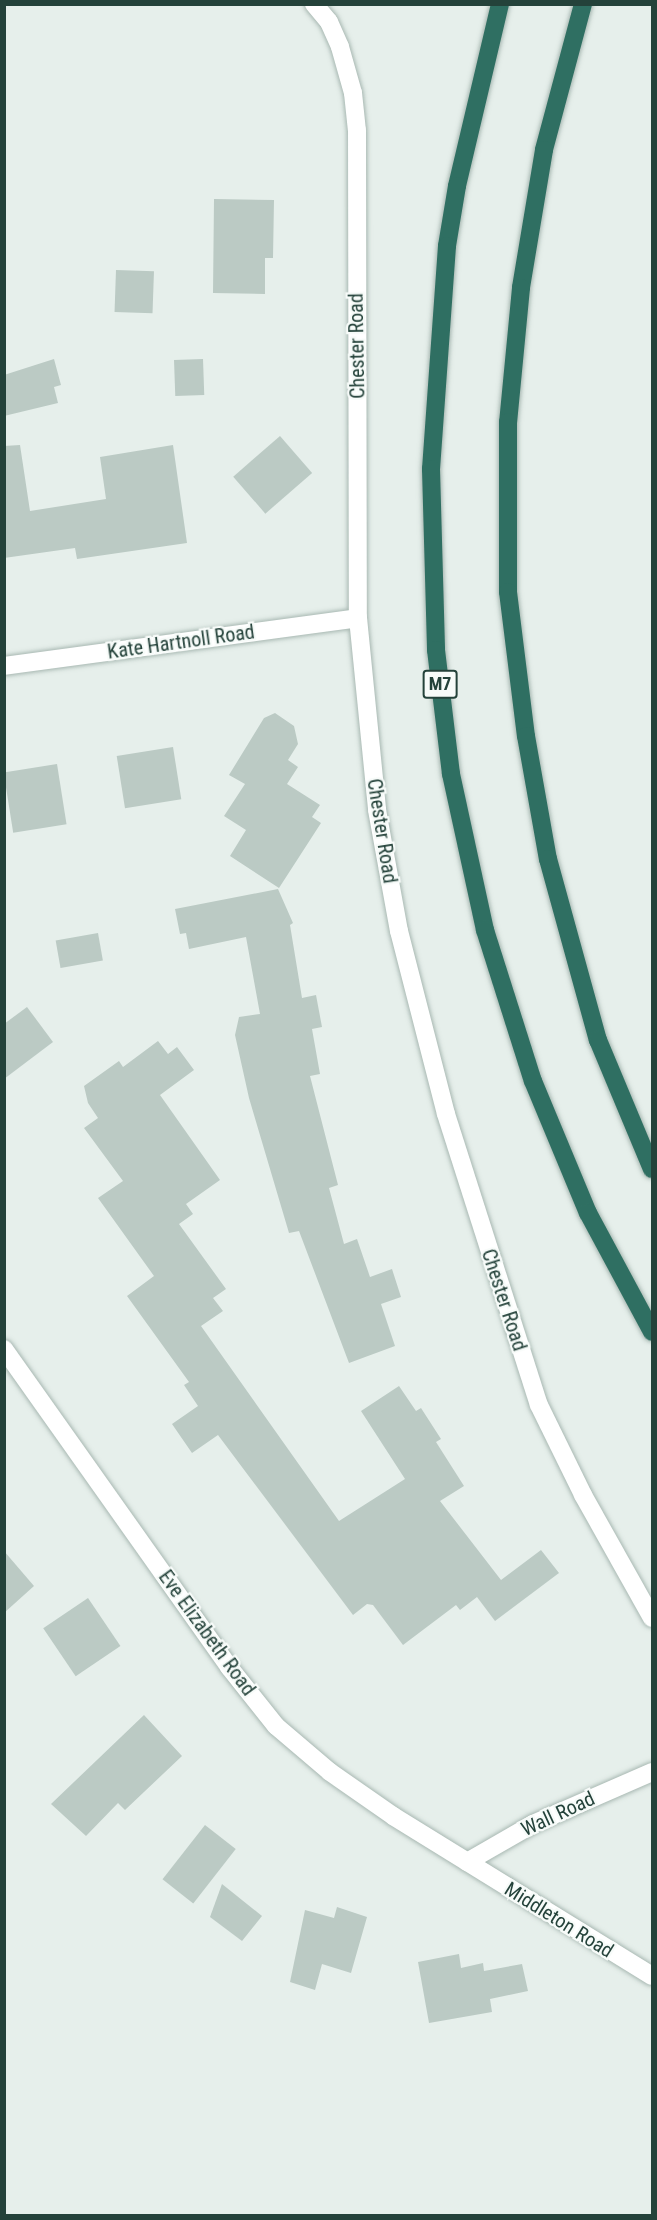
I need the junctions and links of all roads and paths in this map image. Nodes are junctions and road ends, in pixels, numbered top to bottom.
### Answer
1 (314, 4) edge
2 (500, 4) edge
3 (583, 4) edge
4 (358, 618) junction
5 (4, 666) edge
6 (652, 1169) edge
7 (652, 1332) edge
8 (4, 1348) edge
9 (652, 1618) edge
10 (652, 1772) edge
11 (467, 1862) junction
12 (652, 1976) edge

1 - 4 street, Chester Road
2 - 7 highway, M7
3 - 6 highway
4 - 5 street, Kate Hartnoll Road
4 - 9 street, Chester Road
8 - 11 street, Eve Elizabeth Road
10 - 11 street, Wall Road
11 - 12 street, Middleton Road

